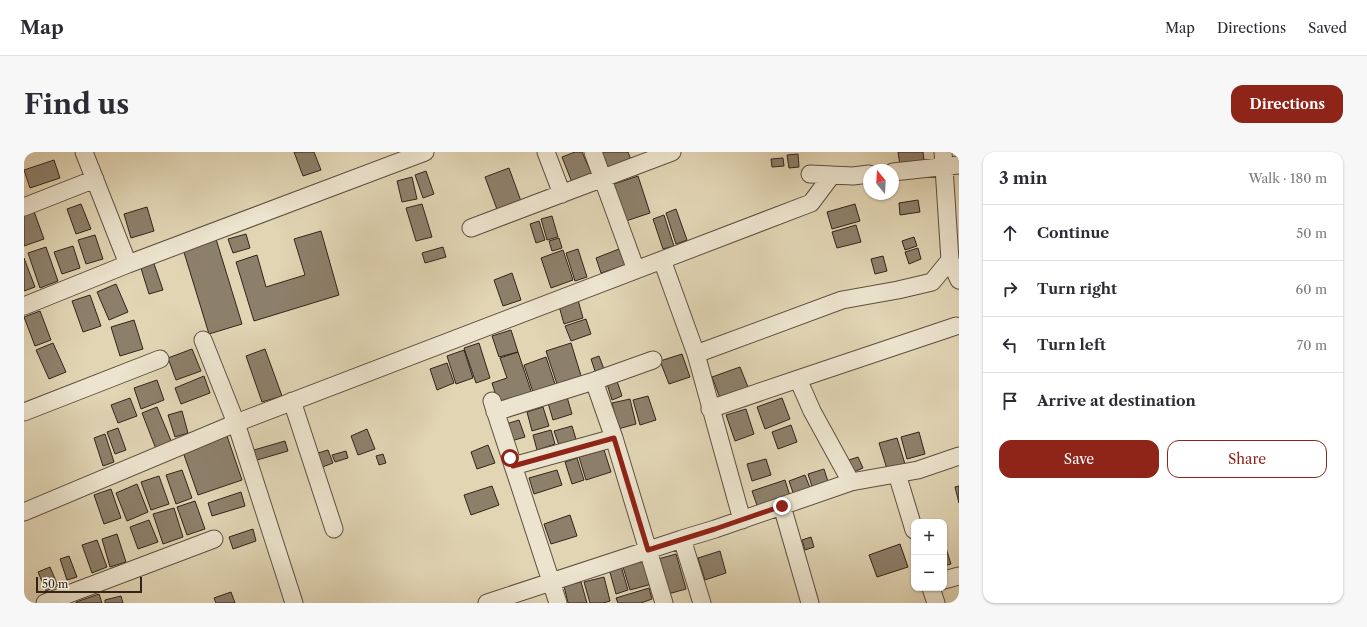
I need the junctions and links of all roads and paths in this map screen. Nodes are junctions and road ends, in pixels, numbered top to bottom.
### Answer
1 (84, 152) edge
2 (425, 152) edge
3 (546, 152) edge
4 (593, 152) edge
5 (672, 152) edge
6 (949, 161) edge
7 (899, 171) edge
8 (810, 174) dead end
9 (832, 175) junction
10 (863, 175) edge
11 (603, 178) junction
12 (95, 179) junction
13 (562, 194) junction
14 (24, 207) edge
15 (953, 222) edge
16 (471, 228) dead end
17 (662, 260) junction
18 (950, 260) junction
19 (128, 264) junction
20 (636, 270) junction
21 (959, 280) edge
22 (24, 306) edge
23 (956, 326) dead end
24 (203, 340) dead end
25 (696, 354) junction
26 (160, 359) dead end
27 (653, 360) dead end
28 (798, 379) junction
29 (594, 381) junction
30 (292, 401) junction
31 (710, 408) junction
32 (24, 412) edge
33 (236, 422) junction
34 (614, 438) junction
35 (959, 456) edge
36 (513, 466) junction
37 (897, 474) junction
38 (851, 482) junction
39 (782, 506) junction
40 (24, 512) edge
41 (742, 520) junction
42 (911, 520) edge
43 (334, 529) dead end
44 (214, 539) dead end
45 (682, 539) junction
46 (648, 550) junction
47 (959, 576) edge
48 (947, 579) edge
49 (551, 582) junction
50 (932, 591) edge
51 (495, 602) edge
52 (45, 603) edge
53 (294, 603) edge
54 (558, 603) edge
55 (664, 603) edge
56 (702, 603) edge
57 (810, 603) edge
58 (936, 603) edge

1 - 12 street
2 - 19 street
3 - 13 street
4 - 11 street
5 - 11 street
6 - 7 street
6 - 15 street
8 - 9 street
9 - 10 street
9 - 17 street
11 - 13 street
11 - 20 street
12 - 14 street
12 - 19 street
13 - 16 street
15 - 18 street
17 - 20 street
17 - 25 street
18 - 21 street
18 - 25 street
19 - 22 street
20 - 30 street
23 - 28 street
24 - 33 street
25 - 31 street
26 - 32 street
27 - 29 street
28 - 31 street
28 - 38 street
29 - 34 street
29 - 36 street
30 - 33 street
30 - 43 street
31 - 41 street
33 - 40 street
33 - 53 street
34 - 36 street
34 - 46 street
35 - 37 street
36 - 49 street
37 - 38 street
37 - 42 street
38 - 39 street
39 - 41 street
39 - 57 street
41 - 45 street
44 - 52 street
45 - 46 street
45 - 56 street
46 - 49 street
46 - 55 street
47 - 48 street
49 - 51 street
49 - 54 street
50 - 58 street

